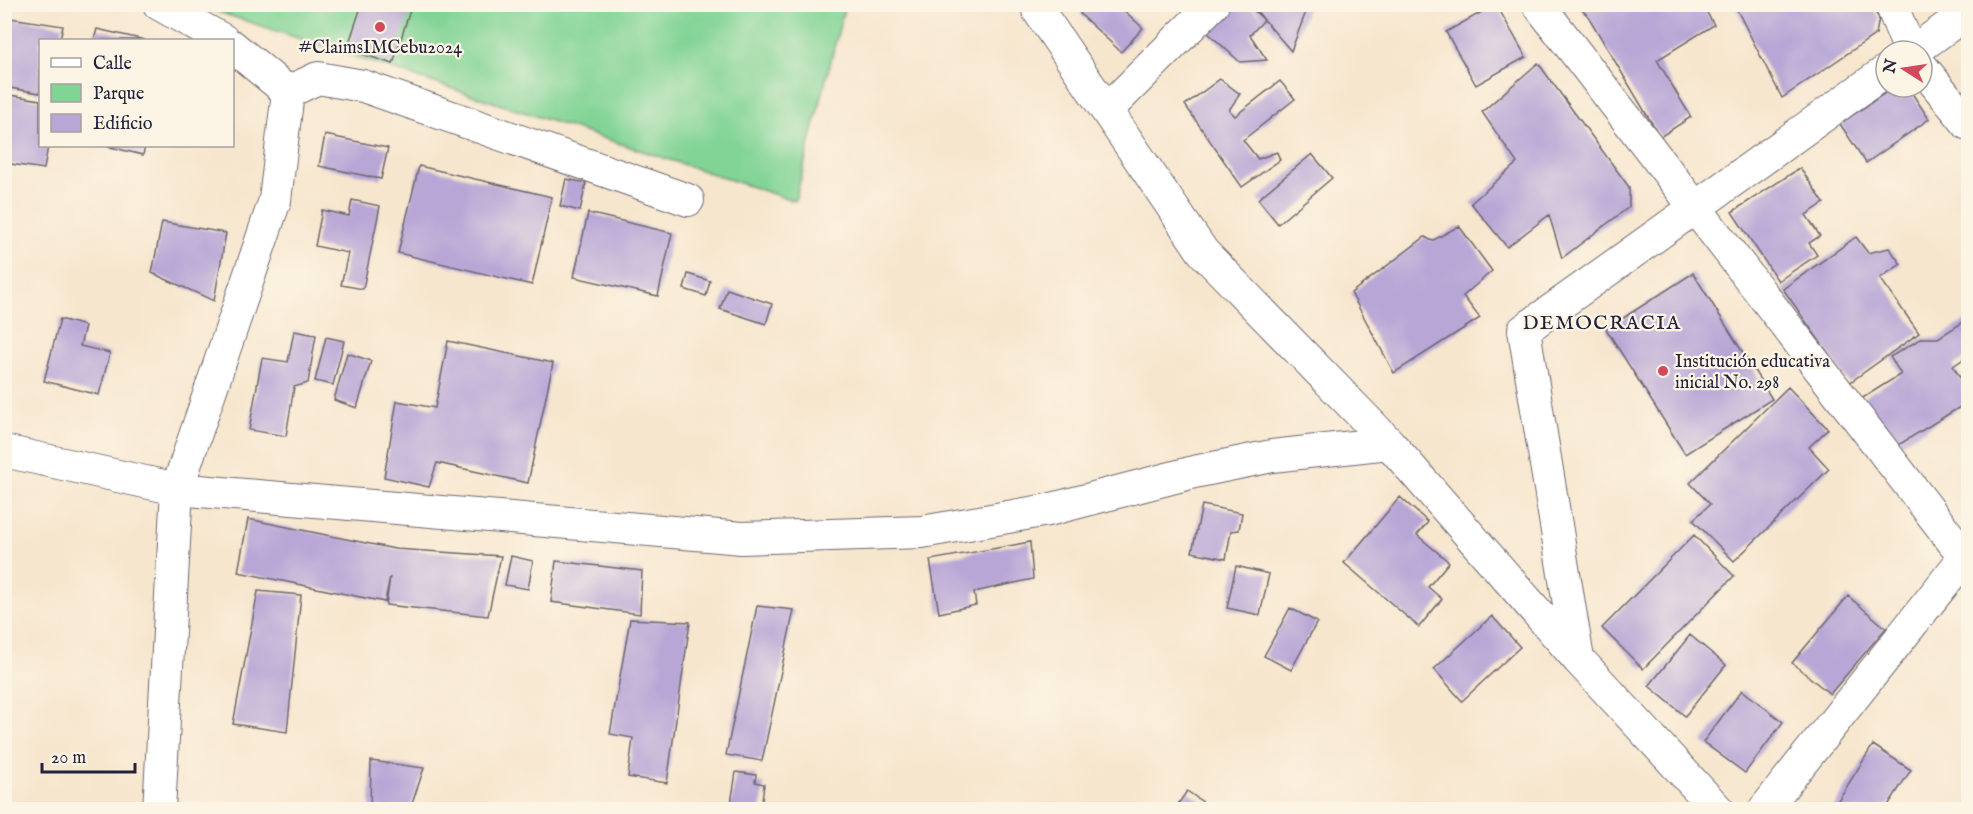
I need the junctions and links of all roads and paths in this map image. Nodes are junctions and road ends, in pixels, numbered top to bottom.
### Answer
1 (159, 4) edge
2 (1037, 4) edge
3 (1213, 4) edge
4 (1538, 4) edge
5 (1891, 4) edge
6 (1968, 12) edge
7 (221, 39) edge
8 (1905, 39) edge
9 (1931, 39) edge
10 (234, 48) edge
11 (1874, 80) edge
12 (1934, 83) edge
13 (288, 92) junction
14 (1107, 110) junction
15 (1968, 124) edge
16 (688, 200) dead end
17 (1696, 207) junction
18 (1389, 443) junction
19 (4, 451) edge
20 (177, 489) junction
21 (1967, 558) edge
22 (1578, 659) junction
23 (159, 810) edge
24 (1718, 810) edge
25 (1764, 810) edge

1 - 7 street
2 - 14 street
3 - 14 street
4 - 17 street
5 - 8 street
6 - 9 street
10 - 13 street
11 - 17 street
12 - 15 street
13 - 16 street
13 - 20 street
14 - 18 street
17 - 21 street
17 - 22 street
18 - 20 street
18 - 22 street
19 - 20 street
20 - 23 street
21 - 25 street
22 - 24 street

